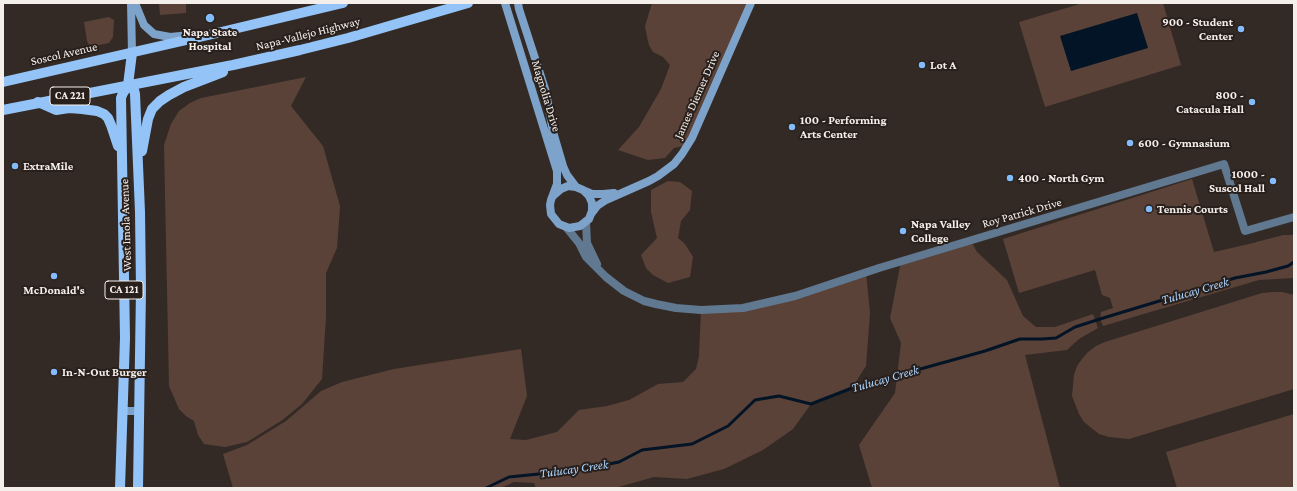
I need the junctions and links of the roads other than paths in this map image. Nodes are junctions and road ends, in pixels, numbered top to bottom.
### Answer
1 (131, 3) edge
2 (135, 3) edge
3 (343, 3) edge
4 (468, 3) edge
5 (505, 3) edge
6 (518, 3) edge
7 (750, 3) edge
8 (217, 33) junction
9 (132, 53) junction
10 (256, 60) junction
11 (3, 82) edge
12 (128, 85) junction
13 (38, 102) junction
14 (7, 108) edge
15 (122, 168) junction
16 (579, 188) junction
17 (625, 191) junction
18 (553, 196) junction
19 (140, 212) junction
20 (1294, 217) edge
21 (588, 218) junction
22 (566, 228) junction
23 (600, 270) junction
24 (123, 411) junction
25 (139, 411) junction
26 (120, 488) edge
27 (138, 488) edge

1 - 9 street
2 - 8 street
3 - 8 main road, Napa-Vallejo Highway
4 - 10 main road, Napa-Vallejo Highway / CA 221
5 - 18 street, Magnolia Drive
6 - 16 street, Magnolia Drive
7 - 17 street, James Diemer Drive
8 - 9 main road, Napa-Vallejo Highway
9 - 11 main road, Soscol Avenue
9 - 12 main road, West Imola Avenue
10 - 12 main road, Napa-Vallejo Highway / CA 221
10 - 19 main road
12 - 13 main road, CA 221
12 - 15 main road, West Imola Avenue
12 - 19 main road, West Imola Avenue / CA 121
13 - 14 main road, CA 221
13 - 15 main road, CA 121
15 - 24 main road, West Imola Avenue / CA 121
16 - 17 street, James Diemer Drive
16 - 18 street
16 - 21 street, Magnolia Drive
17 - 21 street, James Diemer Drive
18 - 22 street, Magnolia Drive
19 - 25 main road, West Imola Avenue / CA 121
20 - 23 street, Roy Patrick Drive
21 - 22 street
21 - 23 street, Roy Patrick Drive
22 - 23 street, Roy Patrick Drive
24 - 25 street
24 - 26 main road, West Imola Avenue / CA 121
25 - 27 main road, West Imola Avenue / CA 121

